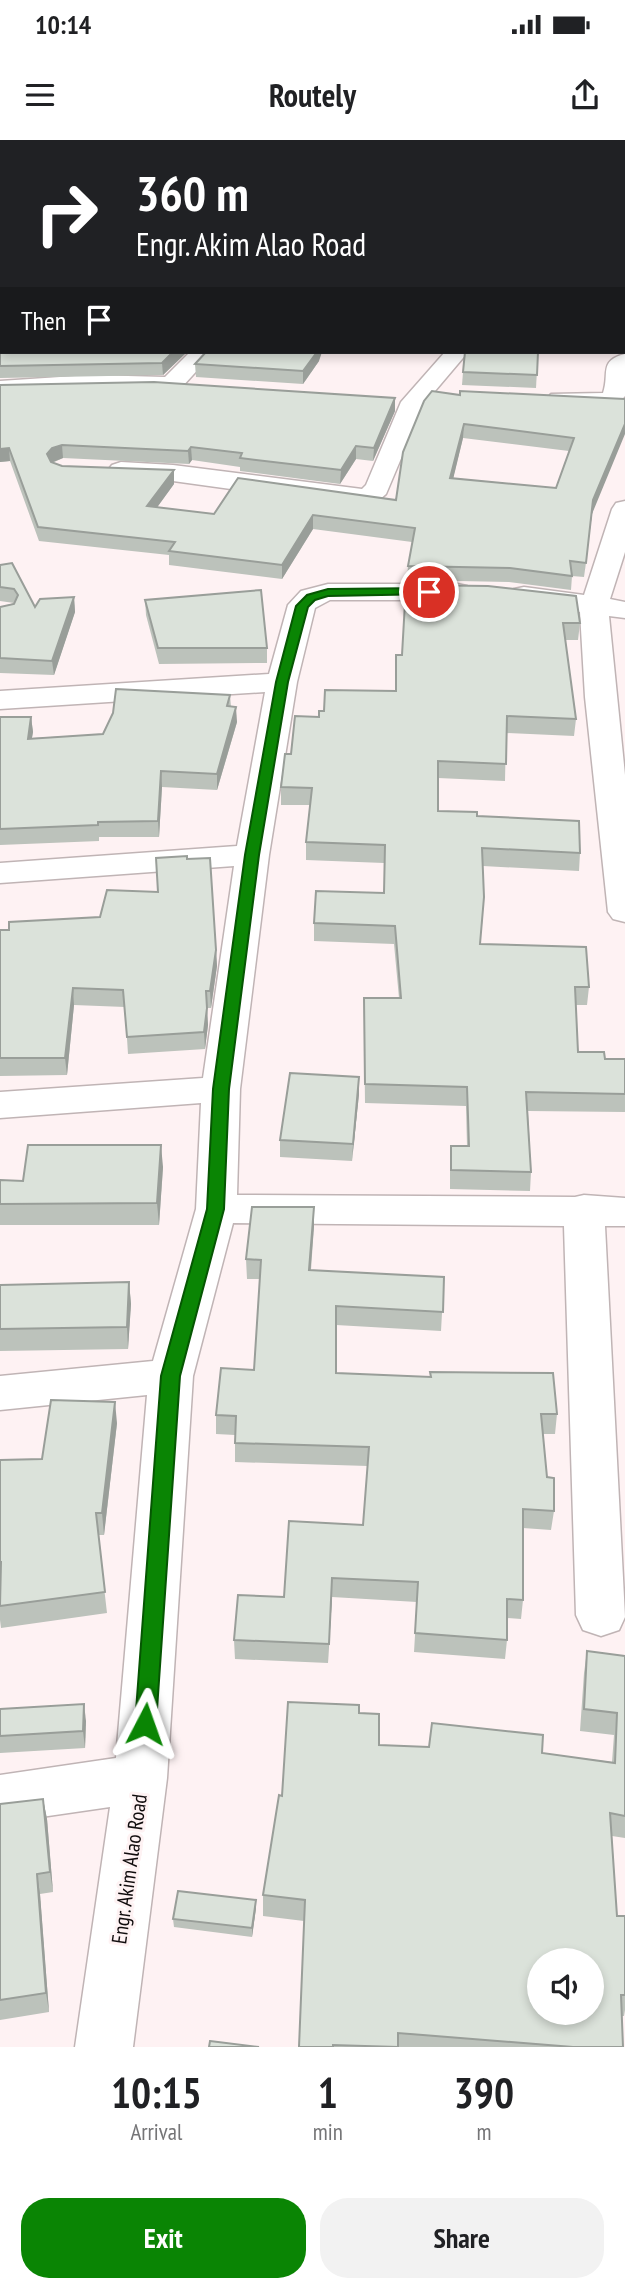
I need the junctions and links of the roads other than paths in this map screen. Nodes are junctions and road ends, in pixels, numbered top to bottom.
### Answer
1 (201, 354) edge
2 (455, 354) edge
3 (625, 361) edge
4 (173, 383) junction
5 (199, 385) edge
6 (0, 388) edge
7 (446, 394) edge
8 (417, 398) junction
9 (537, 398) edge
10 (386, 400) edge
11 (99, 470) edge
12 (625, 509) edge
13 (610, 609) edge
14 (282, 682) junction
15 (0, 699) edge
16 (252, 855) junction
17 (0, 873) edge
18 (625, 912) edge
19 (221, 1089) junction
20 (0, 1105) edge
21 (216, 1209) junction
22 (604, 1210) edge
23 (171, 1376) junction
24 (0, 1393) edge
25 (601, 1615) dead end
26 (141, 1778) junction
27 (0, 1799) edge
28 (104, 2047) edge

1 - 4 street
2 - 8 street
3 - 9 street
4 - 5 street
4 - 6 street
7 - 8 street
8 - 10 street
8 - 11 street
12 - 13 street
13 - 14 street, Engr. Akim Alao Road
13 - 18 street
14 - 15 street
14 - 16 street, Engr. Akim Alao Road
16 - 17 street
16 - 19 street, Engr. Akim Alao Road
19 - 20 street
19 - 21 street, Engr. Akim Alao Road
21 - 22 street
21 - 23 street, Engr. Akim Alao Road
22 - 25 street
23 - 24 street
23 - 26 street, Engr. Akim Alao Road
26 - 27 street
26 - 28 street, Engr. Akim Alao Road

